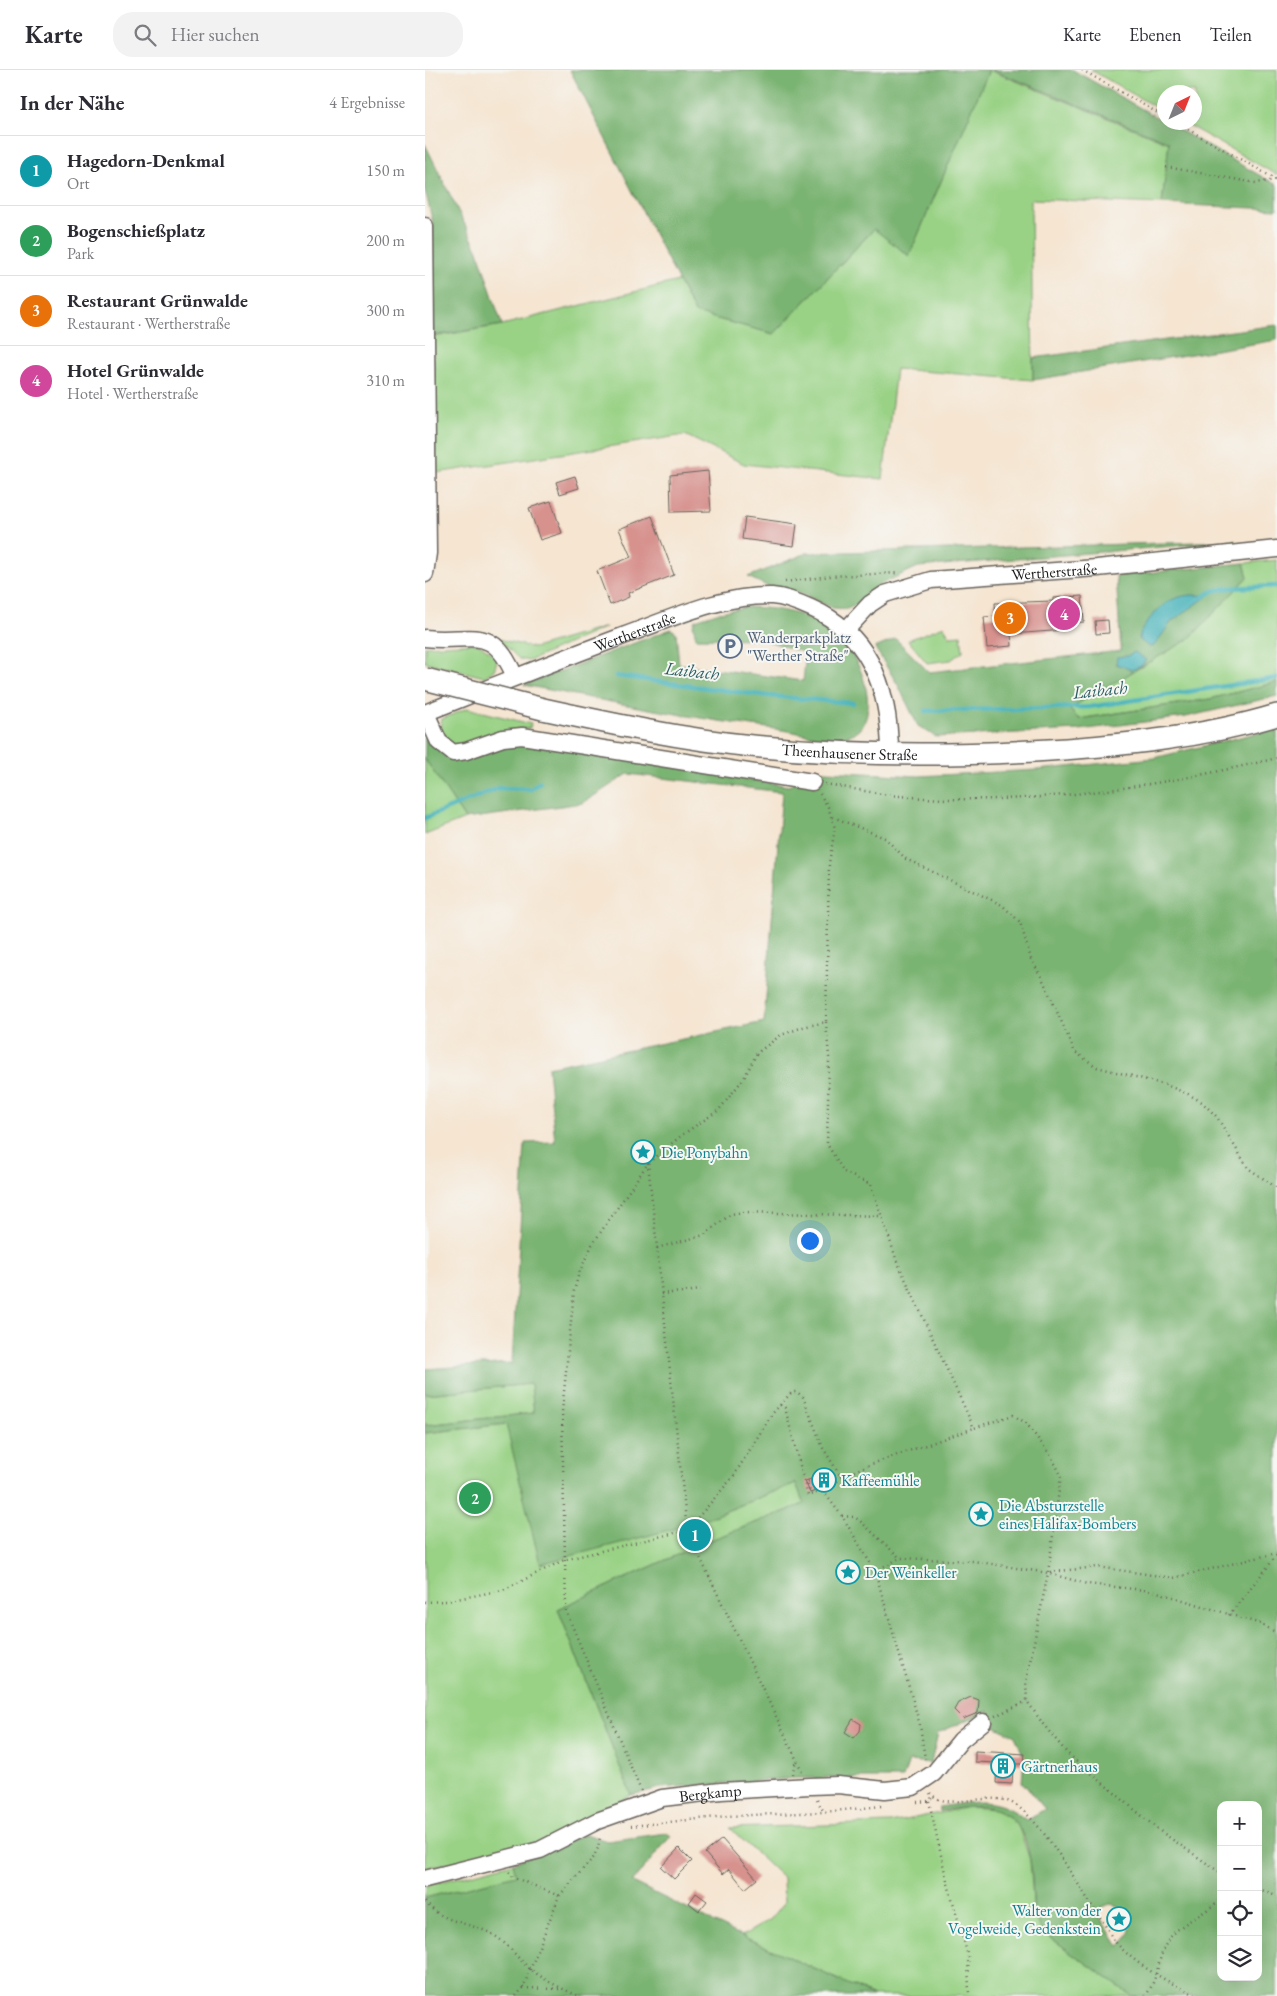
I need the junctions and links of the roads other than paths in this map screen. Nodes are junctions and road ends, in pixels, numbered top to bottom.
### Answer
1 (425, 226) edge
2 (1277, 549) edge
3 (425, 574) edge
4 (847, 630) junction
5 (425, 638) edge
6 (515, 677) junction
7 (425, 678) edge
8 (425, 713) edge
9 (1277, 715) edge
10 (890, 755) junction
11 (812, 782) road end
12 (983, 1722) road end
13 (425, 1879) edge

1 - 3 street
2 - 4 street, Wertherstraße
4 - 6 street, Wertherstraße
4 - 10 street, Wertherstraße
5 - 6 street
6 - 8 street, Wertherstraße
7 - 10 main road, Theenhausener Straße, bridge
8 - 11 street
9 - 10 main road, Theenhausener Straße
12 - 13 street, Bergkamp

